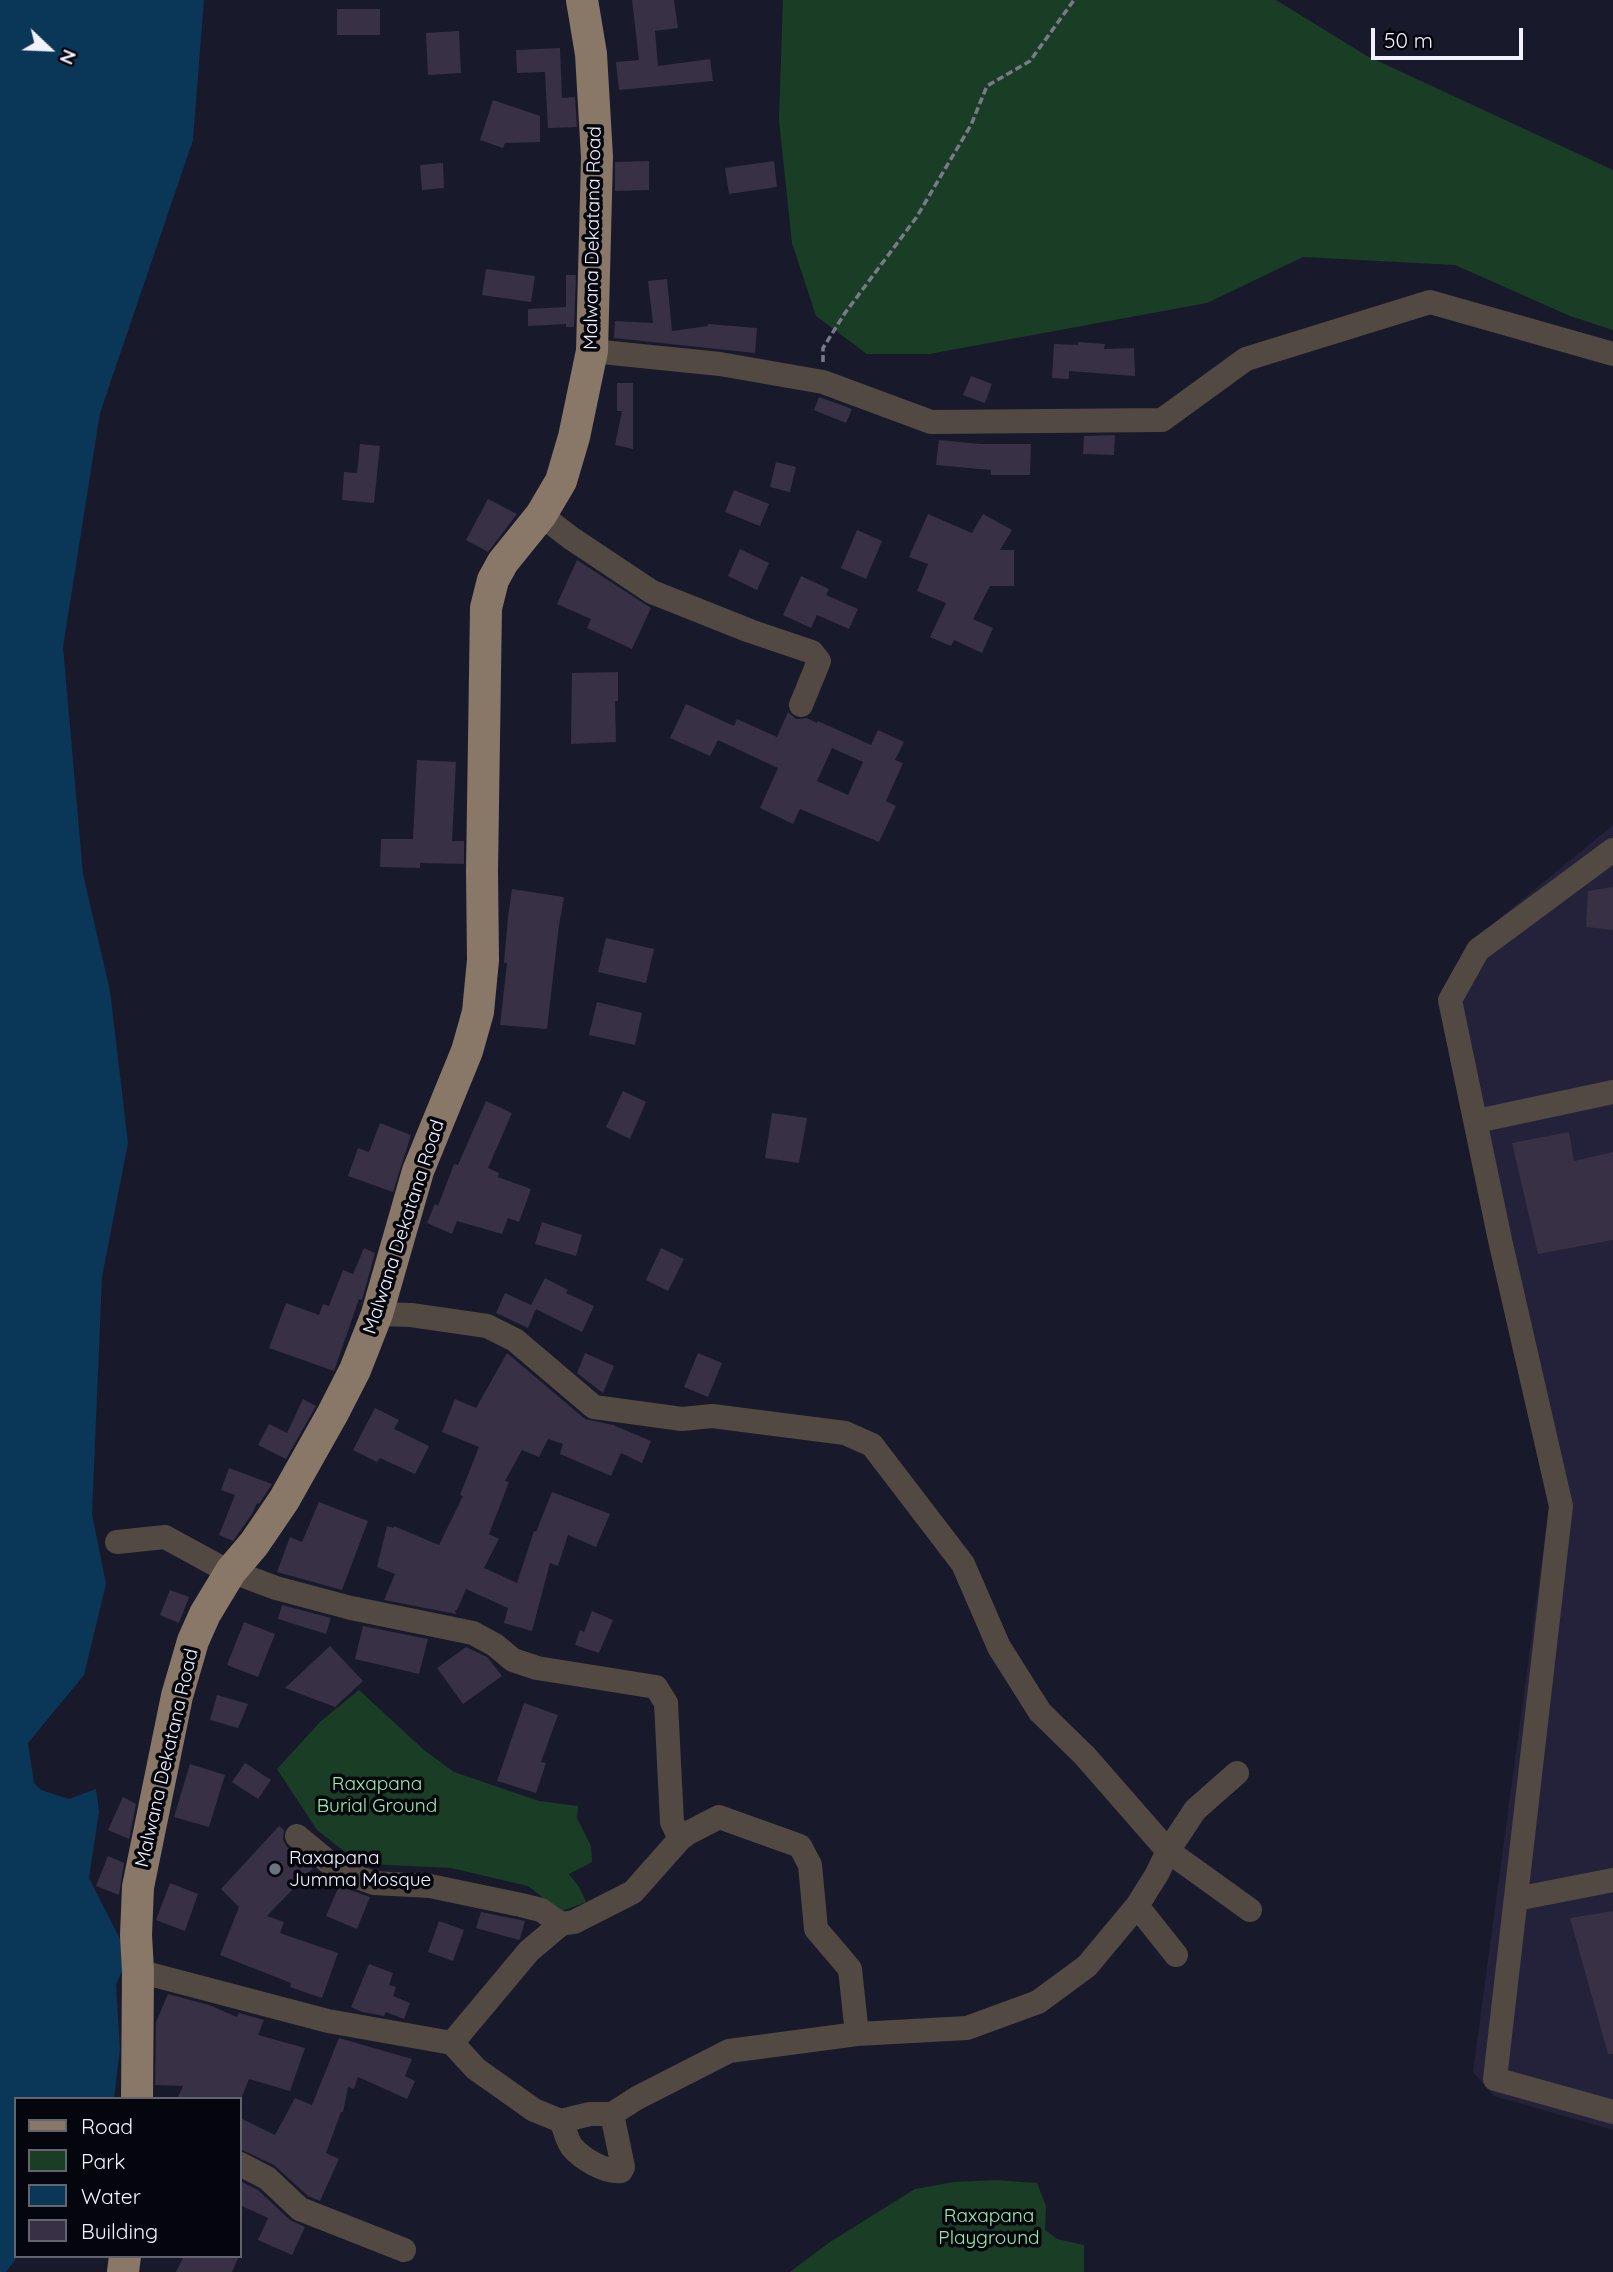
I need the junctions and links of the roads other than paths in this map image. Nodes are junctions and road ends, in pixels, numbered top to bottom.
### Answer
1 (582, 0) edge
2 (592, 351) junction
3 (1613, 354) edge
4 (541, 515) junction
5 (801, 705) dead end
6 (1613, 850) edge
7 (1613, 1092) edge
8 (1477, 1121) junction
9 (377, 1314) junction
10 (117, 1542) dead end
11 (231, 1571) junction
12 (1237, 1773) dead end
13 (297, 1836) dead end
14 (680, 1839) junction
15 (1168, 1852) junction
16 (1613, 1880) edge
17 (1516, 1899) junction
18 (1137, 1906) junction
19 (1250, 1910) dead end
20 (561, 1924) junction
21 (1176, 1955) dead end
22 (138, 1972) junction
23 (857, 2034) junction
24 (452, 2043) junction
25 (137, 2097) edge
26 (1613, 2112) edge
27 (612, 2114) junction
28 (561, 2121) junction
29 (242, 2165) edge
30 (404, 2250) dead end

1 - 2 main road, Malwana Dekatana Road
2 - 3 street
2 - 4 main road, Malwana Dekatana Road
4 - 5 street
4 - 9 main road, Malwana Dekatana Road
6 - 8 street
7 - 8 street
8 - 17 street
9 - 11 main road, Malwana Dekatana Road
9 - 15 street
10 - 11 street
11 - 14 street
11 - 22 main road, Malwana Dekatana Road
12 - 15 street
13 - 20 street
14 - 20 street
14 - 23 street
15 - 18 street
15 - 19 street
16 - 17 street
17 - 26 street
18 - 21 street
18 - 23 street
20 - 24 street
22 - 24 street
22 - 25 main road, Malwana Dekatana Road
23 - 27 street
24 - 28 street
27 - 28 street
27 - 28 street
29 - 30 street

